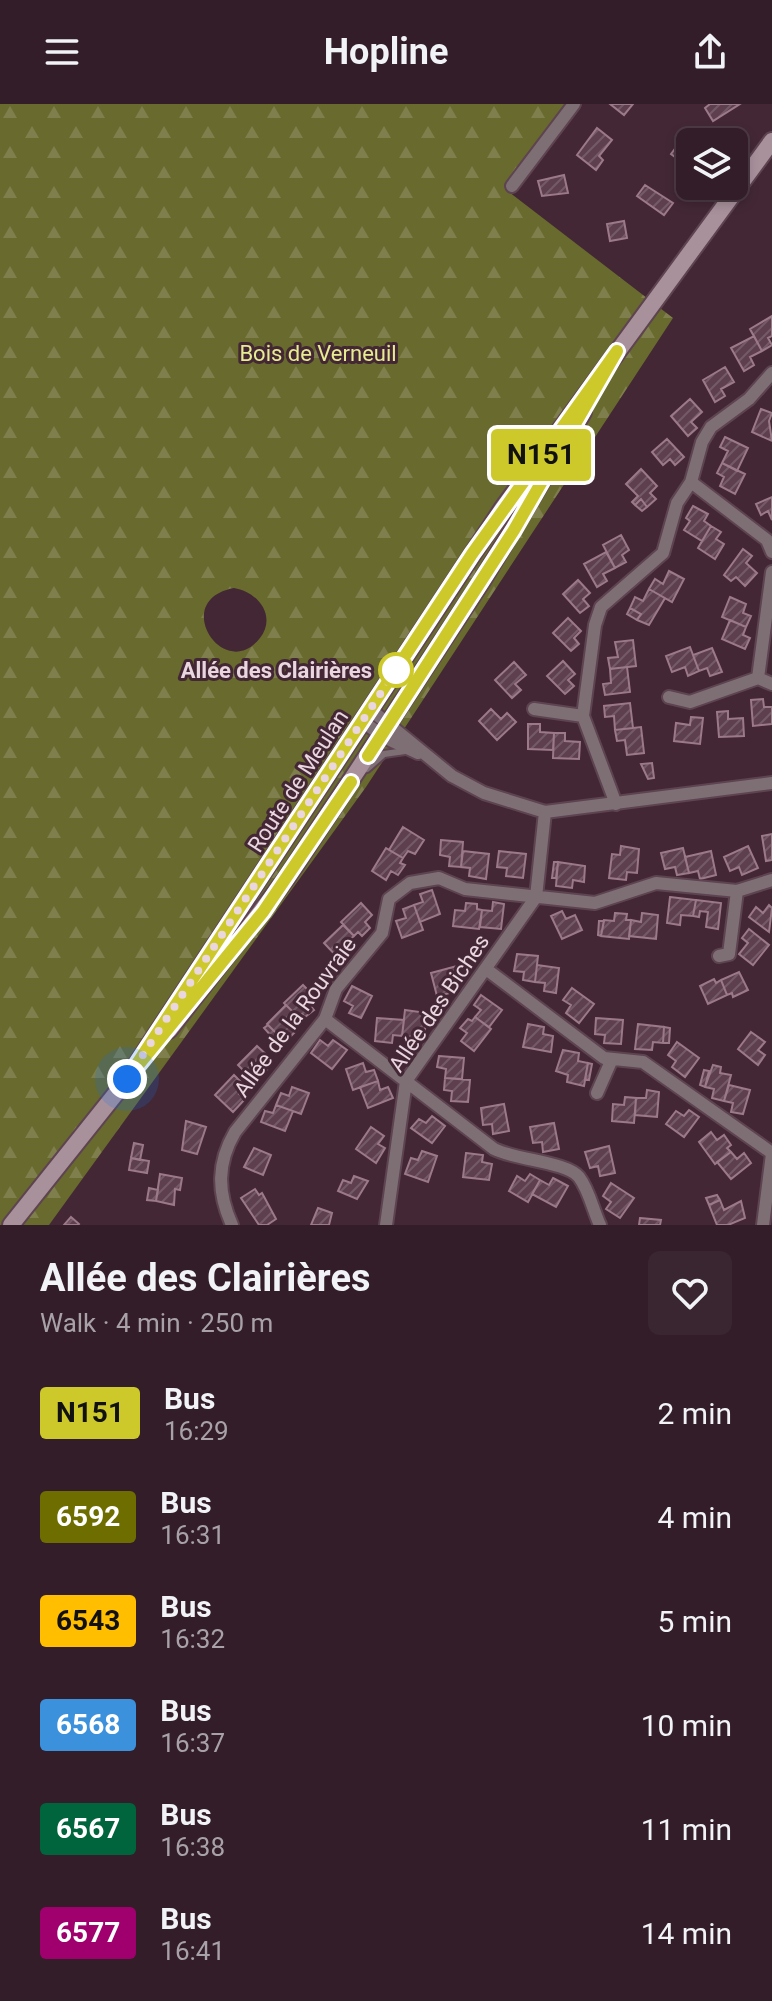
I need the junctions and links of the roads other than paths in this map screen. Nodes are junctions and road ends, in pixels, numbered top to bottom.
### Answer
1 (574, 104) edge
2 (772, 141) edge
3 (772, 160) edge
4 (512, 186) dead end
5 (709, 226) junction
6 (617, 351) junction
7 (771, 377) edge
8 (691, 482) junction
9 (772, 552) edge
10 (772, 572) edge
11 (758, 678) junction
12 (772, 684) edge
13 (669, 697) dead end
14 (534, 709) dead end
15 (367, 716) junction
16 (583, 716) junction
17 (385, 729) junction
18 (417, 752) junction
19 (772, 783) edge
20 (616, 804) junction
21 (333, 809) junction
22 (545, 812) junction
23 (772, 880) edge
24 (737, 891) junction
25 (536, 897) junction
26 (719, 956) dead end
27 (486, 969) junction
28 (325, 1019) junction
29 (612, 1059) junction
30 (127, 1079) junction
31 (406, 1081) junction
32 (597, 1093) dead end
33 (772, 1154) edge
34 (769, 1200) edge
35 (11, 1225) edge
36 (232, 1225) edge
37 (386, 1225) edge
38 (600, 1225) edge
39 (763, 1225) edge

1 - 4 street
2 - 5 main road, Route de Meulan
3 - 5 main road, Route de Meulan
5 - 6 main road, Route de Meulan
6 - 15 main road, Route de Meulan
6 - 17 main road, Route de Meulan
7 - 8 street
8 - 9 street
8 - 16 street
10 - 11 street
11 - 12 street
11 - 13 street
14 - 16 street
15 - 17 street
15 - 30 main road, Route de Meulan
16 - 20 street
17 - 18 street
17 - 21 main road, Route de Meulan
18 - 21 lane
18 - 22 street
19 - 20 street
20 - 22 street
21 - 30 main road, Route de Meulan
22 - 25 street, Allée des Biches
23 - 24 street, Allée de la Rouvraie
24 - 25 street, Allée de la Rouvraie
24 - 26 street
25 - 27 street, Allée des Biches
25 - 28 street, Allée de la Rouvraie
27 - 29 street
27 - 31 street, Allée des Biches
28 - 31 street
28 - 36 street, Allée de la Rouvraie
29 - 32 street
29 - 33 street
30 - 35 main road, Route de Meulan
31 - 37 street, Allée des Biches
31 - 38 street
33 - 34 street
34 - 39 street

